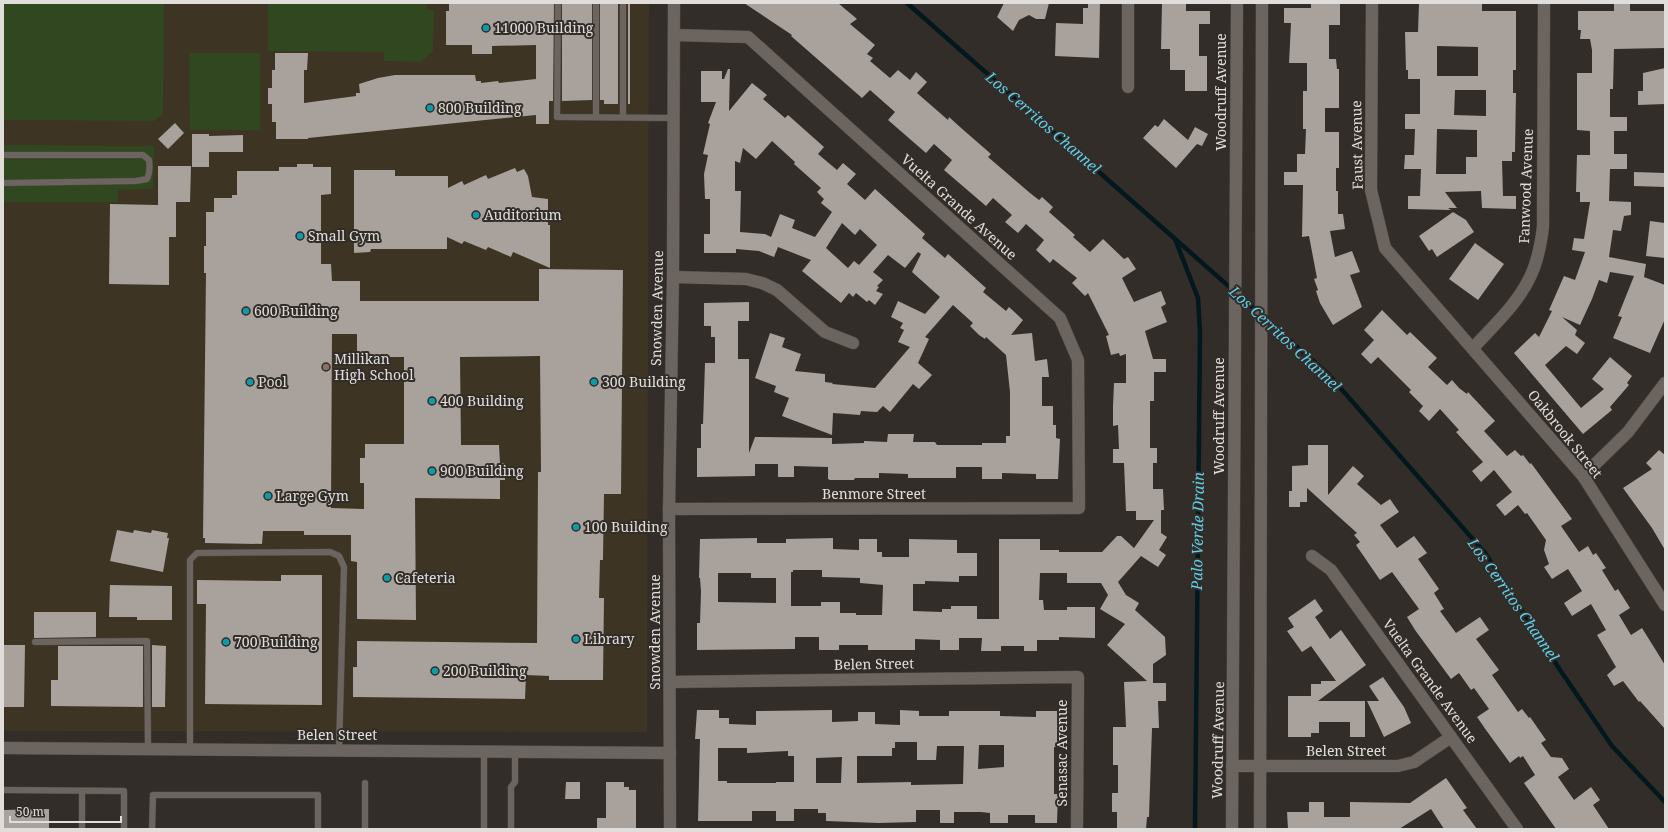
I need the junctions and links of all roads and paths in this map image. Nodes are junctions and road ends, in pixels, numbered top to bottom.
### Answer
1 (558, 3) edge
2 (596, 3) edge
3 (623, 3) edge
4 (674, 3) edge
5 (1128, 3) edge
6 (1237, 3) edge
7 (1262, 3) edge
8 (1372, 3) edge
9 (1544, 3) edge
10 (674, 35) junction
11 (1128, 87) dead end
12 (596, 117) junction
13 (623, 118) junction
14 (674, 118) junction
15 (3, 155) edge
16 (3, 183) edge
17 (673, 277) junction
18 (853, 343) dead end
19 (1473, 348) junction
20 (1665, 383) edge
21 (1583, 476) junction
22 (1080, 508) joint
23 (669, 509) junction
24 (1312, 556) dead end
25 (1665, 605) edge
26 (35, 642) dead end
27 (1078, 677) joint
28 (670, 682) junction
29 (1452, 737) junction
30 (3, 748) edge
31 (148, 749) junction
32 (190, 749) junction
33 (339, 750) junction
34 (484, 750) junction
35 (515, 751) junction
36 (670, 753) junction
37 (1232, 766) junction
38 (1260, 766) junction
39 (365, 783) dead end
40 (3, 790) edge
41 (82, 791) junction
42 (82, 829) edge
43 (124, 829) edge
44 (152, 829) edge
45 (318, 829) edge
46 (365, 829) edge
47 (484, 829) edge
48 (511, 829) edge
49 (670, 829) edge
50 (1077, 829) edge
51 (1232, 829) edge
52 (1260, 829) edge
53 (1517, 829) edge

1 - 12 lane
2 - 12 lane
3 - 13 lane
4 - 10 street, Snowden Avenue
5 - 11 street
6 - 37 street, Woodruff Avenue
7 - 38 street
8 - 19 street, Faust Avenue
9 - 19 street, Fanwood Avenue
10 - 14 street, Snowden Avenue
10 - 22 street, Vuelta Grande Avenue
12 - 13 lane
13 - 14 lane
14 - 17 street, Snowden Avenue
15 - 16 lane
17 - 18 street
17 - 23 street, Snowden Avenue
19 - 21 street, Oakbrook Street
20 - 21 street
21 - 25 street, Oakbrook Street
22 - 23 street, Benmore Street
23 - 28 street, Snowden Avenue
24 - 29 street, Vuelta Grande Avenue
26 - 31 lane
27 - 28 street, Belen Street
27 - 50 street, Senasac Avenue
28 - 36 street, Snowden Avenue
29 - 38 street, Belen Street
29 - 53 street, Vuelta Grande Avenue
30 - 31 street, Belen Street
31 - 32 street, Belen Street
32 - 33 street, Belen Street
32 - 33 lane
33 - 34 street, Belen Street
34 - 35 street, Belen Street
34 - 47 lane
35 - 36 street, Belen Street
35 - 48 lane
36 - 49 street, Snowden Avenue
37 - 38 street, Belen Street
37 - 51 street, Woodruff Avenue
38 - 52 street
39 - 46 lane
40 - 41 lane
41 - 42 lane
41 - 43 lane
44 - 45 lane

